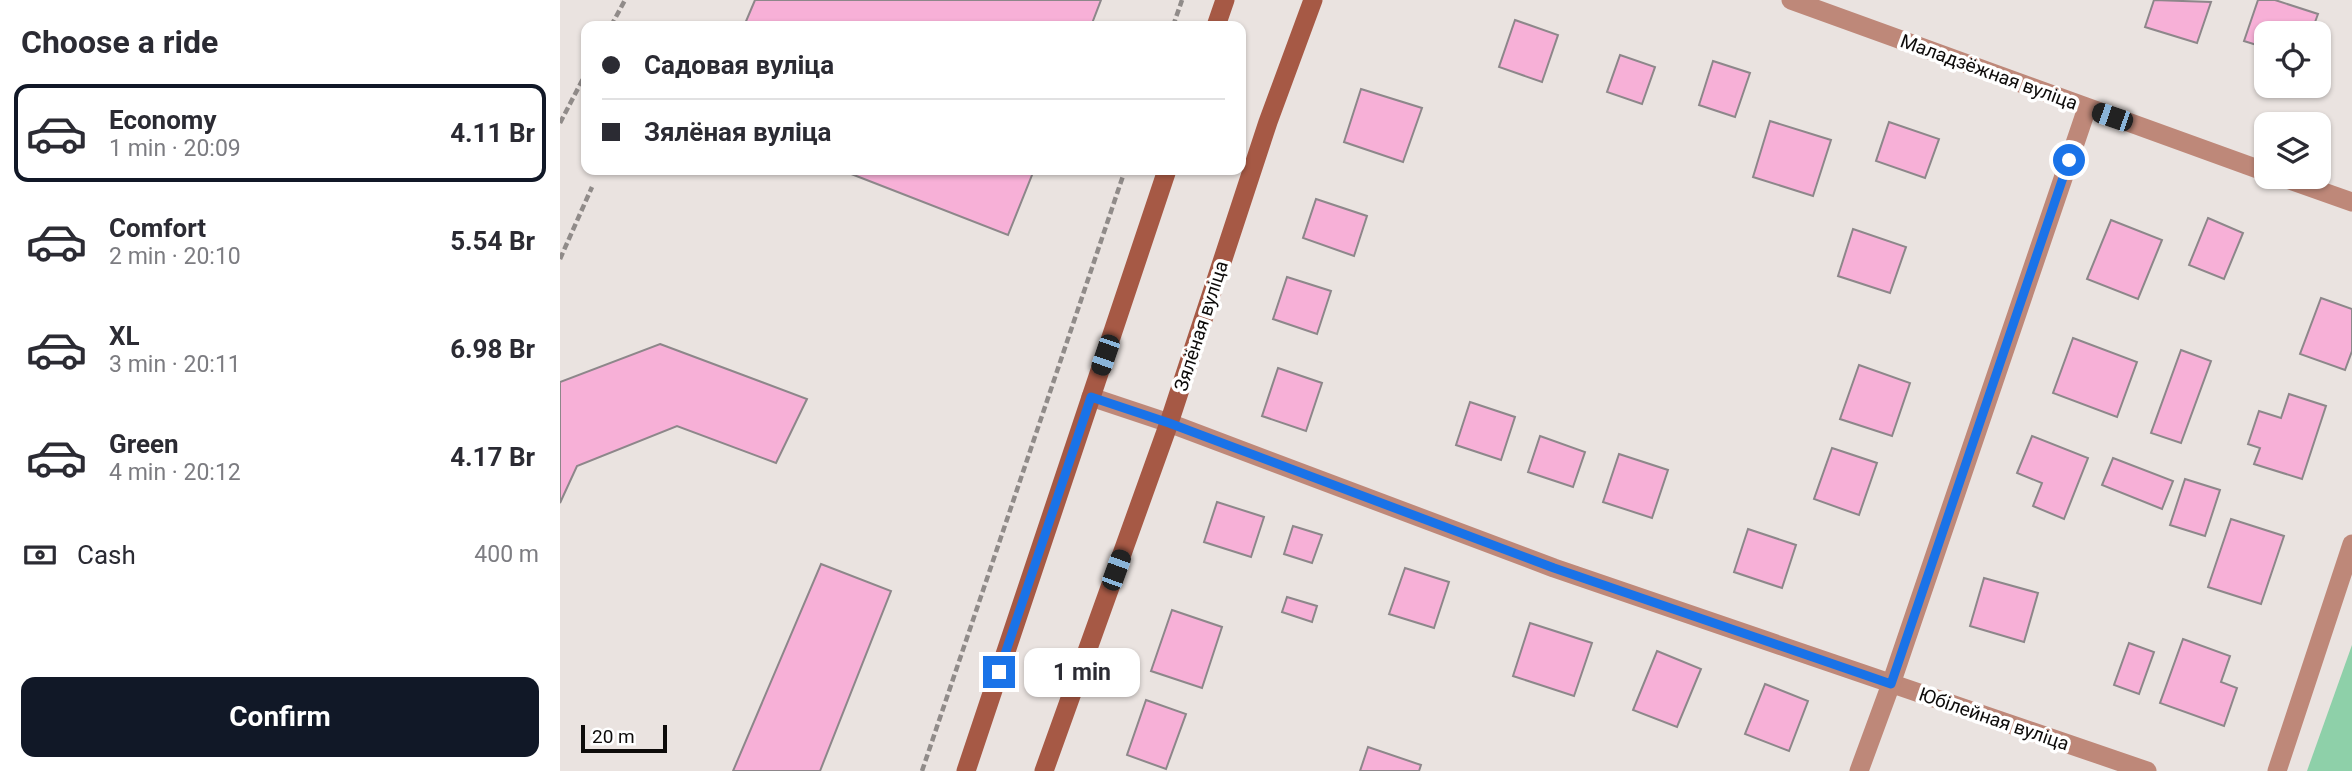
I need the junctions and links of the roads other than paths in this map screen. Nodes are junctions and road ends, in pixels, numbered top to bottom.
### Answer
1 (1225, 0) edge
2 (1313, 0) edge
3 (1791, 0) edge
4 (1218, 21) edge
5 (2087, 108) junction
6 (2254, 168) edge
7 (1165, 175) edge
8 (2315, 189) edge
9 (2352, 202) edge
10 (1091, 397) junction
11 (1169, 423) junction
12 (2352, 544) edge
13 (1891, 684) junction
14 (966, 771) edge
15 (1044, 771) edge
16 (1859, 771) edge
17 (2147, 771) edge
18 (2277, 771) edge

1 - 4 main road
2 - 11 main road, Зялёная вуліца
3 - 5 street, Маладзёжная вуліца
5 - 6 street, Маладзёжная вуліца
5 - 13 street
7 - 10 main road
8 - 9 street
10 - 11 street, Юбілейная вуліца
10 - 14 main road
11 - 13 street, Юбілейная вуліца
11 - 15 main road, Зялёная вуліца
12 - 18 street
13 - 16 street
13 - 17 street, Юбілейная вуліца

